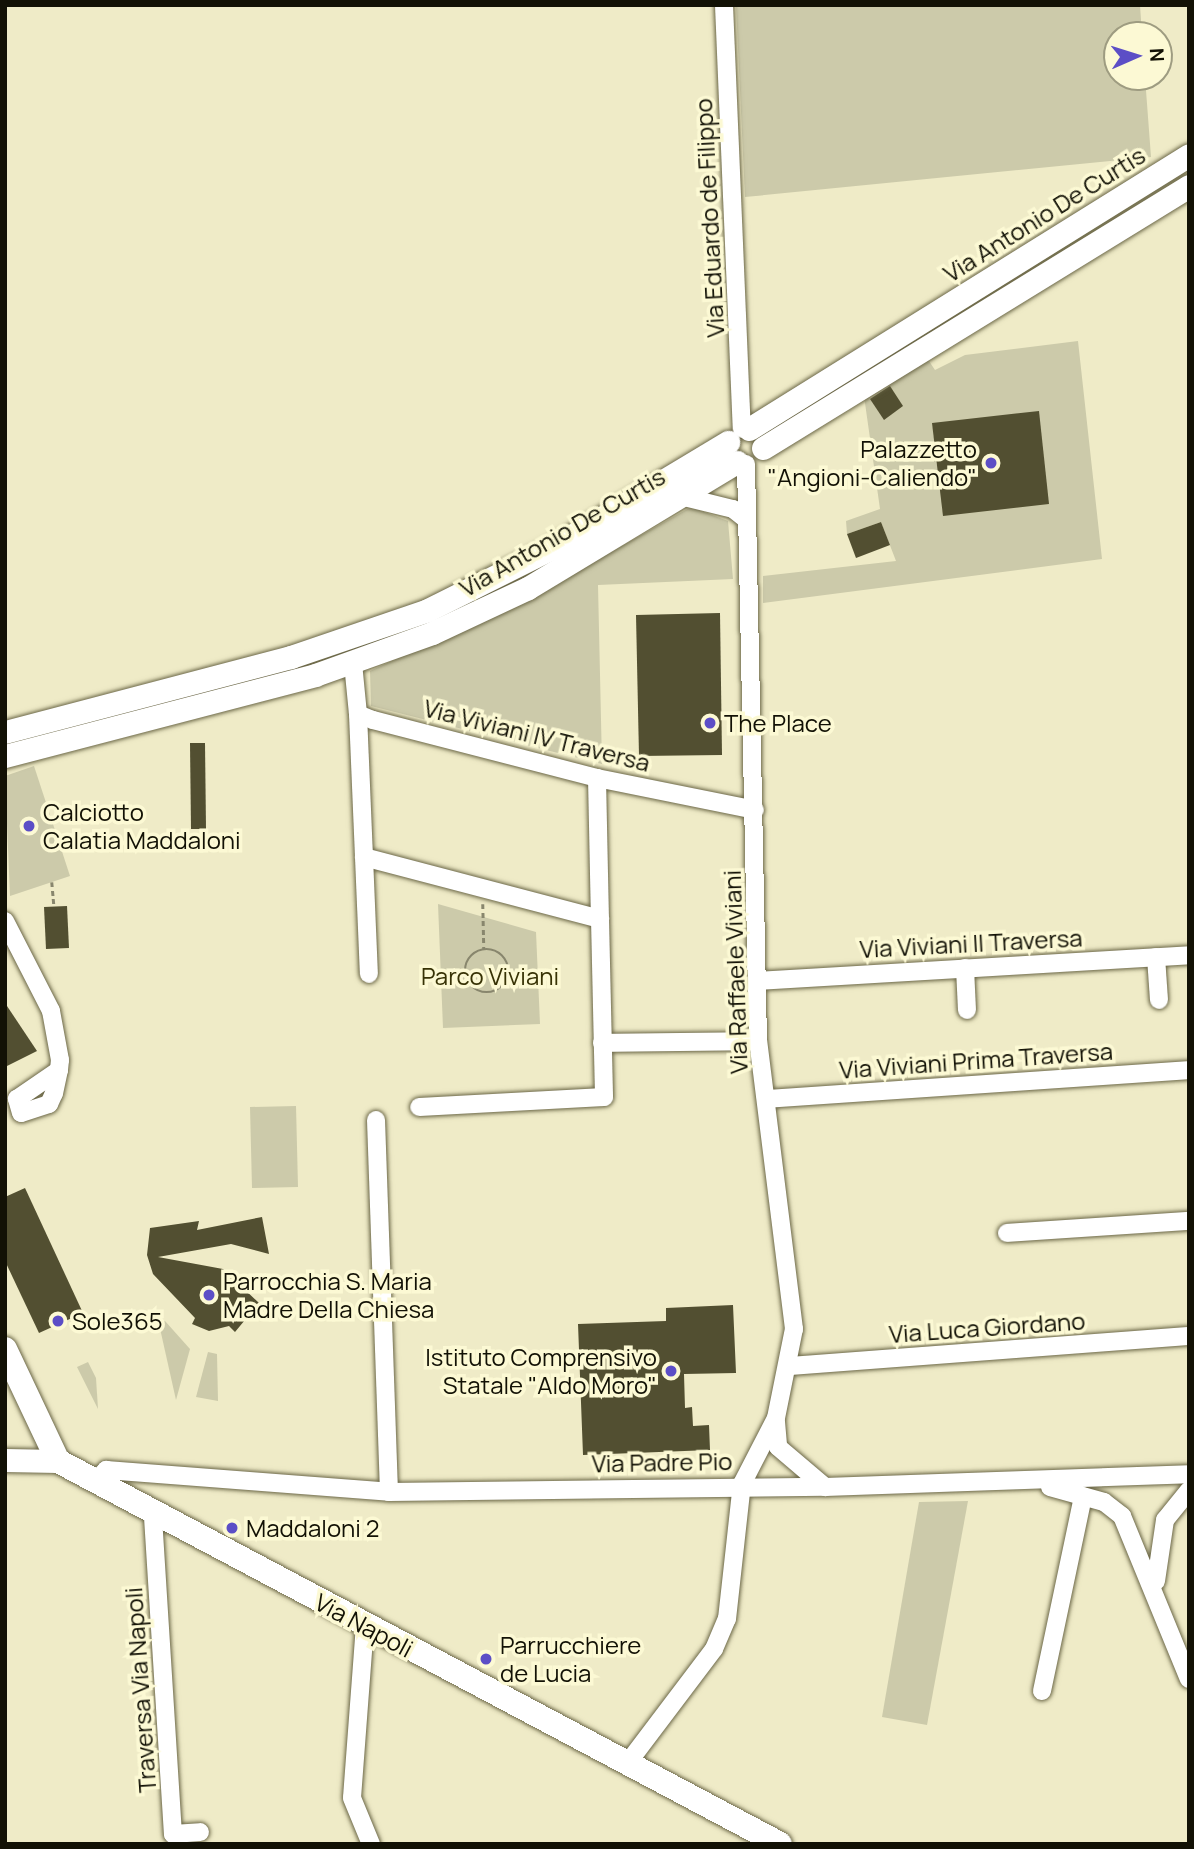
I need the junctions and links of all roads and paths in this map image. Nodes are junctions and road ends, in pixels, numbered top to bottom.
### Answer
1 (724, 5) edge
2 (1189, 155) edge
3 (1189, 186) edge
4 (740, 445) junction
5 (680, 496) junction
6 (746, 519) junction
7 (353, 663) junction
8 (206, 690) junction
9 (358, 714) junction
10 (5, 732) edge
11 (5, 756) edge
12 (597, 778) junction
13 (755, 810) junction
14 (364, 857) junction
15 (52, 882) dead end
16 (483, 888) junction
17 (54, 906) dead end
18 (600, 919) junction
19 (6, 924) edge
20 (484, 949) junction
21 (1189, 955) edge
22 (1156, 957) junction
23 (965, 968) junction
24 (369, 974) dead end
25 (757, 981) junction
26 (1159, 1000) dead end
27 (967, 1010) dead end
28 (758, 1041) junction
29 (602, 1043) junction
30 (59, 1070) dead end
31 (1189, 1070) edge
32 (766, 1099) junction
33 (419, 1107) dead end
34 (376, 1120) dead end
35 (1189, 1221) edge
36 (1007, 1233) dead end
37 (1189, 1336) edge
38 (5, 1349) edge
39 (789, 1366) junction
40 (776, 1419) junction
41 (5, 1460) edge
42 (58, 1461) junction
43 (136, 1472) junction
44 (1189, 1474) edge
45 (1033, 1482) junction
46 (94, 1483) junction
47 (742, 1484) junction
48 (825, 1487) junction
49 (1189, 1490) edge
50 (389, 1492) junction
51 (1083, 1496) junction
52 (131, 1505) junction
53 (153, 1517) junction
54 (1157, 1592) junction
55 (365, 1625) junction
56 (1189, 1679) edge
57 (1042, 1690) dead end
58 (628, 1765) junction
59 (200, 1832) dead end
60 (371, 1844) edge
61 (780, 1844) edge

1 - 4 street, Via Eduardo de Filippo
2 - 4 street, Via Antonio De Curtis
3 - 4 street, Via Antonio De Curtis
4 - 5 street, Via Antonio De Curtis
4 - 6 street, Via Raffaele Viviani
4 - 8 street, Via Antonio De Curtis
5 - 6 street
5 - 7 street, Via Antonio De Curtis
6 - 13 street, Via Raffaele Viviani
7 - 8 street, Via Antonio De Curtis
7 - 9 street
8 - 10 street, Via Antonio De Curtis
8 - 11 street, Via Antonio De Curtis
9 - 12 street, Via Viviani IV Traversa
9 - 14 street
12 - 13 street, Via Viviani IV Traversa
12 - 18 street
13 - 25 street, Via Raffaele Viviani
14 - 16 street
14 - 24 street
15 - 17 path
16 - 18 street
16 - 20 path
18 - 29 street
19 - 30 street
20 - 20 path
21 - 22 street, Via Viviani II Traversa
22 - 23 street, Via Viviani II Traversa
22 - 26 street
23 - 25 street, Via Viviani II Traversa
23 - 27 street
25 - 28 street, Via Raffaele Viviani
28 - 29 street
28 - 32 street, Via Raffaele Viviani
29 - 33 street
31 - 32 street, Via Viviani Prima Traversa
32 - 39 street, Via Raffaele Viviani
34 - 50 street
35 - 36 street
37 - 39 street, Via Luca Giordano
38 - 42 main road
39 - 40 street, Via Raffaele Viviani
40 - 47 street, Via Raffaele Viviani
40 - 48 street, Via Raffaele Viviani
41 - 42 street
42 - 46 main road, Via Napoli
43 - 46 street, Via Padre Pio
43 - 50 street, Via Padre Pio
43 - 52 street
44 - 45 street, Via Padre Pio
45 - 48 street, Via Padre Pio
45 - 51 street
46 - 52 main road, Via Napoli
47 - 48 street, Via Padre Pio
47 - 50 street, Via Padre Pio
47 - 58 street, Via Raffaele Viviani
49 - 54 street
51 - 54 street
51 - 57 street
52 - 53 main road, Via Napoli
53 - 55 main road, Via Napoli
53 - 59 street, Traversa Via Napoli
54 - 56 street
55 - 58 main road, Via Napoli
55 - 60 street
58 - 61 main road, Via Napoli

